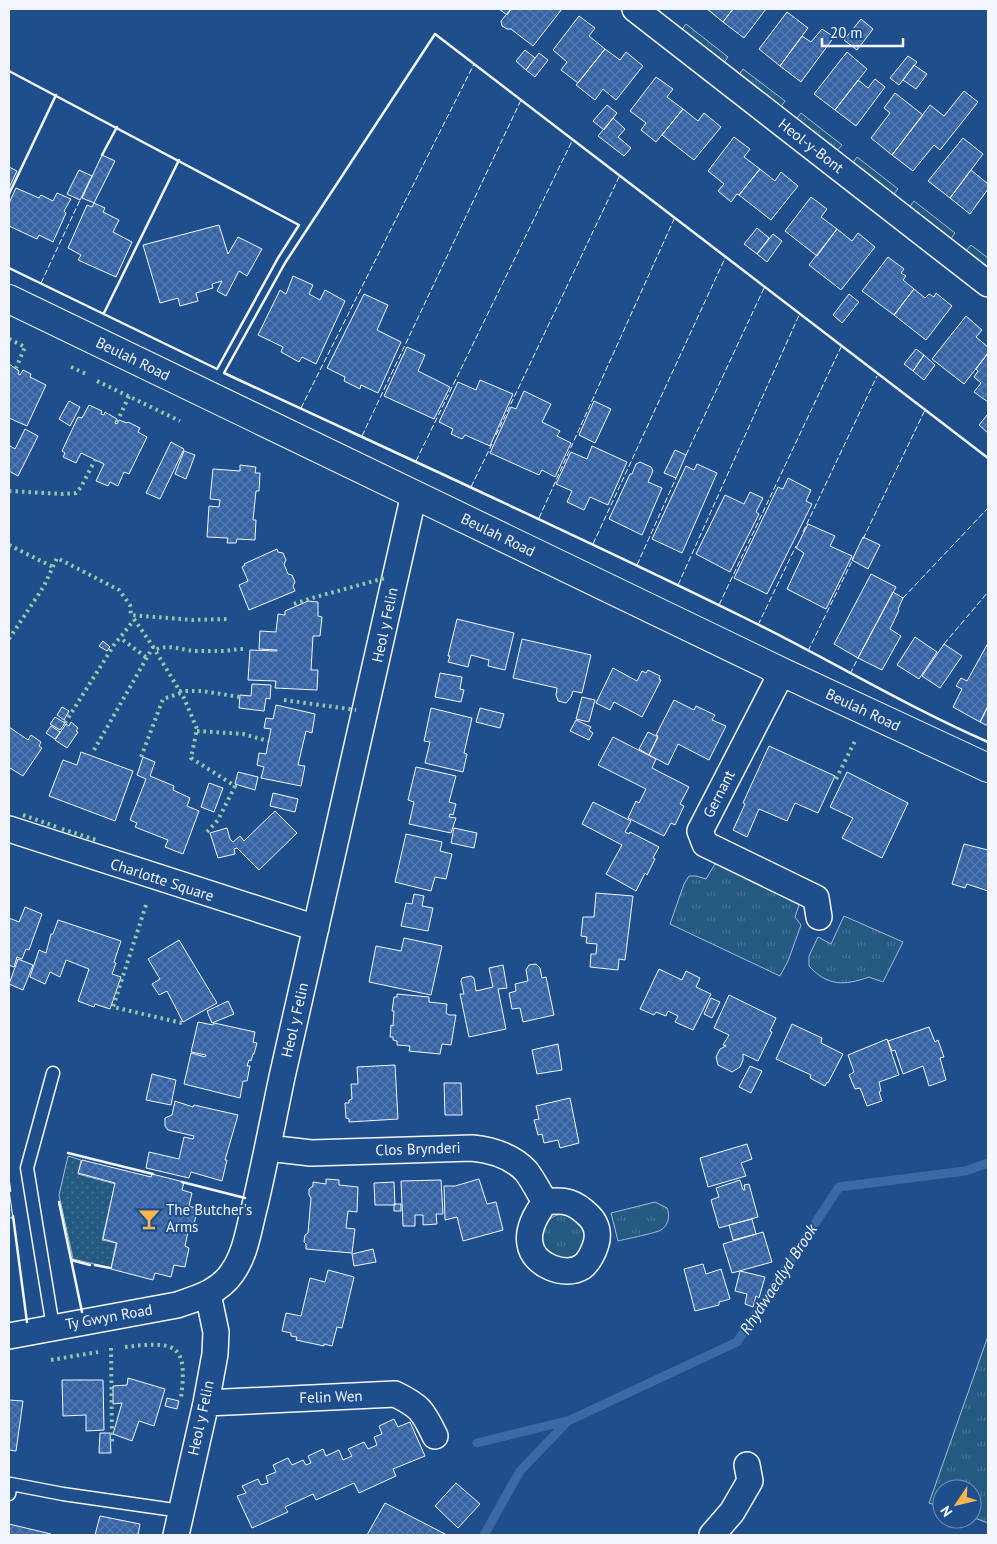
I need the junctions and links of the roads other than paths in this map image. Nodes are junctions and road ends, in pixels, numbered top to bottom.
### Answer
1 (635, 9) edge
2 (988, 284) edge
3 (9, 299) edge
4 (414, 494) junction
5 (782, 672) junction
6 (988, 768) edge
7 (9, 829) edge
8 (819, 917) dead end
9 (316, 928) junction
10 (53, 1073) dead end
11 (268, 1148) junction
12 (545, 1202) dead end
13 (208, 1294) junction
14 (53, 1327) junction
15 (9, 1336) edge
16 (206, 1403) junction
17 (435, 1436) dead end
18 (747, 1465) dead end
19 (9, 1494) edge
20 (181, 1511) junction
21 (176, 1535) edge
22 (712, 1535) edge

1 - 2 street, Heol-y-Bont
3 - 4 street, Beulah Road
4 - 5 street, Beulah Road
4 - 9 street, Heol y Felin
5 - 6 street, Beulah Road
5 - 8 street, Gernant
7 - 9 street, Charlotte Square
9 - 11 street, Heol y Felin
10 - 14 lane
11 - 12 street, Clos Brynderi
11 - 13 street, Heol y Felin
13 - 14 street, Ty Gwyn Road
13 - 16 street, Heol y Felin
14 - 15 street, Ty Gwyn Road
16 - 17 street, Felin Wen
16 - 20 street, Heol y Felin
18 - 22 street
19 - 20 lane
20 - 21 street, Heol y Felin

